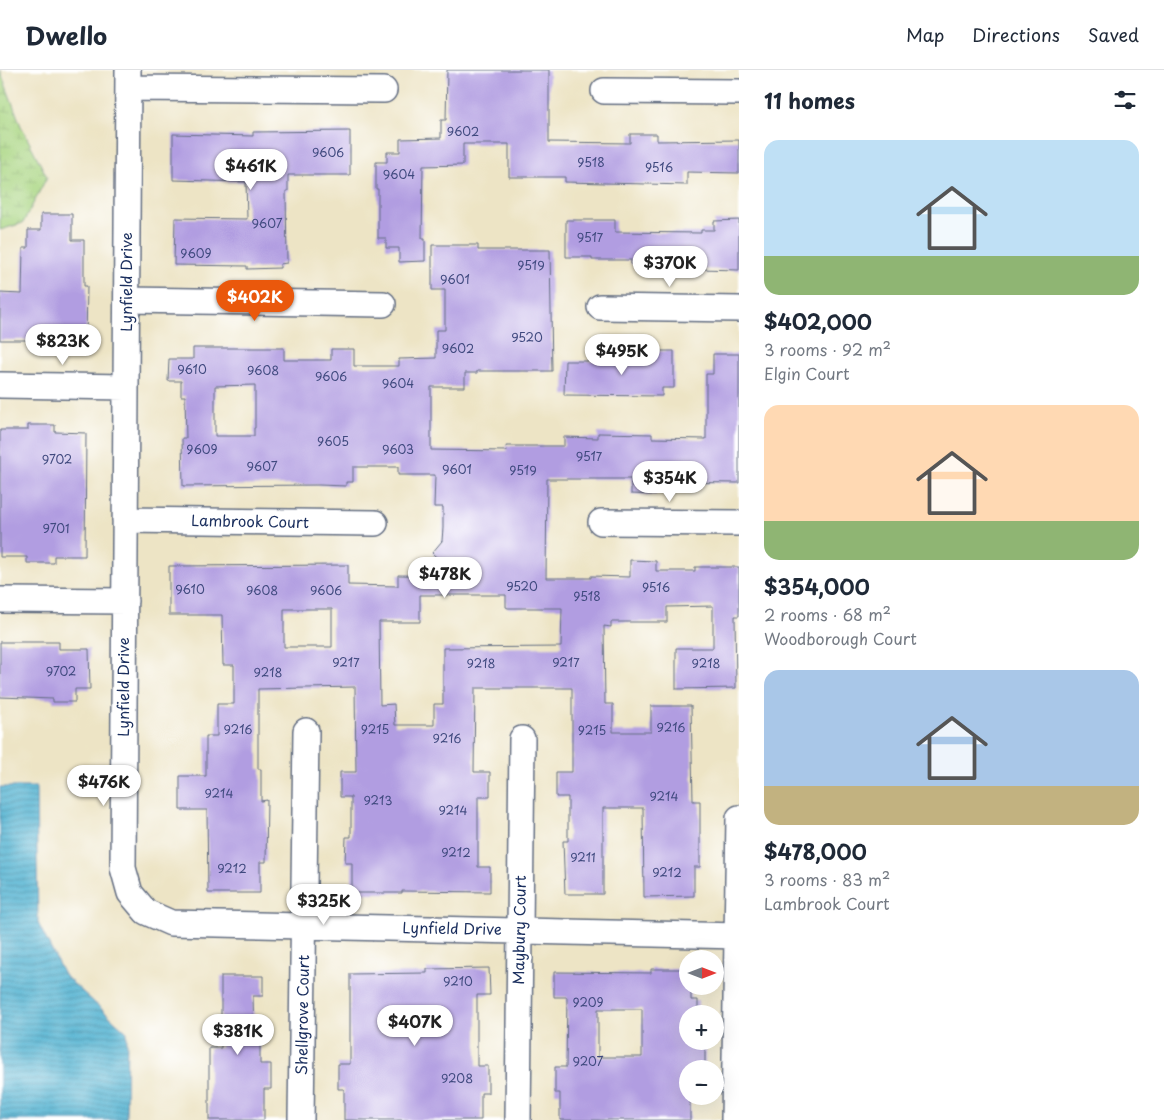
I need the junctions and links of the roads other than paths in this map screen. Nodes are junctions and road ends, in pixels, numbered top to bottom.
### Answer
1 (128, 79) edge
2 (384, 90) dead end
3 (604, 91) dead end
4 (739, 92) edge
5 (127, 300) junction
6 (383, 304) dead end
7 (600, 307) dead end
8 (739, 309) edge
9 (0, 385) edge
10 (126, 387) junction
11 (125, 520) junction
12 (601, 522) dead end
13 (375, 523) dead end
14 (739, 523) edge
15 (0, 600) edge
16 (125, 601) junction
17 (306, 731) dead end
18 (522, 739) dead end
19 (739, 818) edge
20 (304, 926) junction
21 (520, 931) junction
22 (738, 936) edge
23 (301, 1120) edge
24 (518, 1120) edge
25 (734, 1120) edge

1 - 2 street
1 - 5 street, Lynfield Drive
3 - 4 street
5 - 6 street
5 - 10 street, Lynfield Drive
7 - 8 street
9 - 10 street
10 - 11 street, Lynfield Drive
11 - 13 street, Lambrook Court
11 - 16 street, Lynfield Drive
12 - 14 street
15 - 16 street
16 - 20 street, Lynfield Drive
17 - 20 street, Shellgrove Court
18 - 21 street, Maybury Court
19 - 22 street
20 - 21 street, Lynfield Drive
20 - 23 street, Shellgrove Court
21 - 22 street, Lynfield Drive
21 - 24 street, Maybury Court
22 - 25 street

